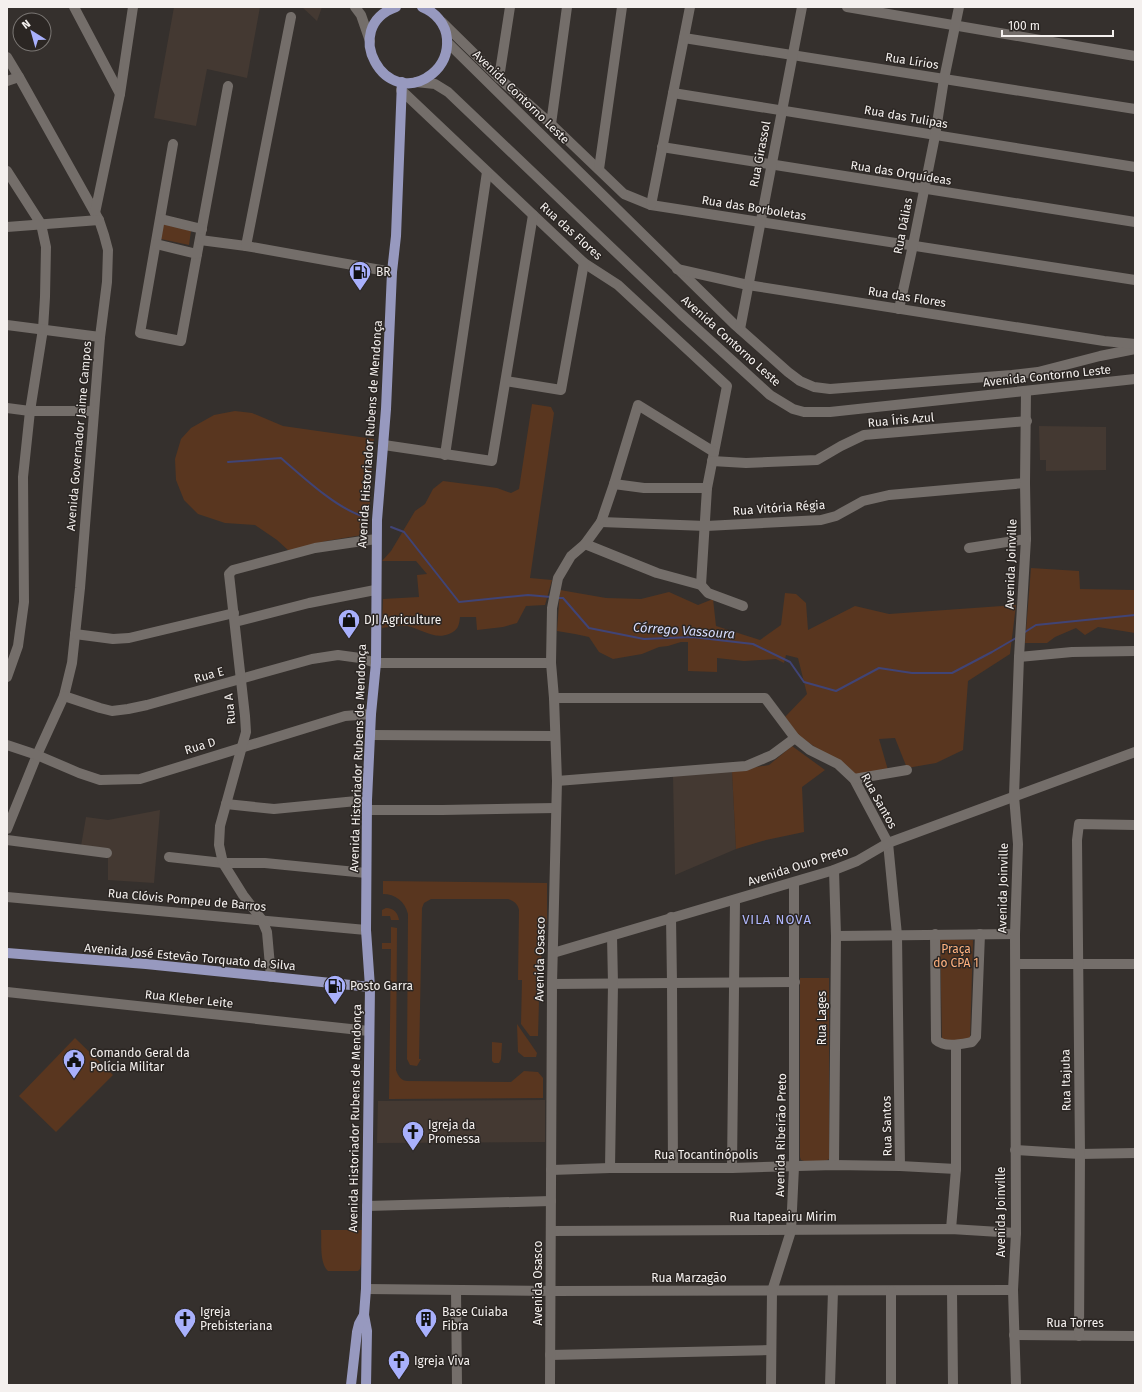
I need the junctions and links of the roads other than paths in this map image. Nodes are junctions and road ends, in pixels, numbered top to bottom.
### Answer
1 (74, 7) edge
2 (133, 7) edge
3 (355, 7) edge
4 (422, 7) edge
5 (510, 7) edge
6 (567, 7) edge
7 (622, 7) edge
8 (690, 7) edge
9 (802, 7) edge
10 (847, 7) edge
11 (959, 7) edge
12 (393, 8) edge
13 (291, 17) dead end
14 (437, 17) junction
15 (957, 25) junction
16 (684, 38) junction
17 (370, 41) junction
18 (447, 42) junction
19 (793, 55) junction
20 (1135, 56) edge
21 (7, 57) edge
22 (19, 76) junction
23 (499, 78) junction
24 (944, 79) junction
25 (7, 81) edge
26 (416, 82) junction
27 (228, 86) dead end
28 (401, 86) junction
29 (673, 93) junction
30 (120, 94) junction
31 (1135, 109) edge
32 (782, 110) junction
33 (551, 124) junction
34 (935, 136) junction
35 (173, 144) dead end
36 (662, 147) junction
37 (772, 165) junction
38 (1135, 167) edge
39 (599, 169) junction
40 (7, 171) edge
41 (487, 172) junction
42 (924, 190) junction
43 (652, 204) junction
44 (533, 215) junction
45 (97, 216) junction
46 (160, 219) junction
47 (760, 222) junction
48 (1135, 222) edge
49 (41, 224) junction
50 (7, 227) edge
51 (202, 229) junction
52 (200, 240) junction
53 (156, 244) junction
54 (913, 245) junction
55 (246, 246) junction
56 (197, 254) junction
57 (584, 263) junction
58 (677, 269) junction
59 (392, 272) junction
60 (1135, 280) edge
61 (748, 285) junction
62 (899, 309) junction
63 (7, 325) edge
64 (43, 329) junction
65 (740, 329) junction
66 (100, 337) junction
67 (1135, 344) edge
68 (1135, 349) edge
69 (1135, 379) edge
70 (506, 381) junction
71 (1026, 391) junction
72 (638, 405) joint
73 (7, 408) edge
74 (94, 410) junction
75 (30, 411) junction
76 (1026, 421) junction
77 (384, 445) junction
78 (445, 455) junction
79 (713, 457) junction
80 (1025, 483) junction
81 (614, 484) junction
82 (707, 488) junction
83 (601, 522) junction
84 (706, 526) junction
85 (376, 539) junction
86 (1026, 539) junction
87 (586, 544) junction
88 (969, 548) dead end
89 (701, 585) junction
90 (375, 590) junction
91 (743, 606) dead end
92 (234, 617) junction
93 (75, 634) junction
94 (1135, 651) edge
95 (1019, 657) junction
96 (376, 663) junction
97 (551, 663) junction
98 (7, 677) edge
99 (240, 680) junction
100 (64, 696) junction
101 (554, 698) junction
102 (371, 714) junction
103 (370, 735) junction
104 (554, 736) junction
105 (795, 738) junction
106 (7, 745) edge
107 (242, 747) junction
108 (1135, 752) edge
109 (37, 755) junction
110 (907, 770) dead end
111 (854, 779) junction
112 (557, 781) junction
113 (1014, 796) junction
114 (367, 800) junction
115 (226, 804) junction
116 (556, 808) junction
117 (367, 810) junction
118 (1135, 825) edge
119 (7, 829) edge
120 (7, 840) edge
121 (888, 843) junction
122 (107, 853) dead end
123 (168, 857) dead end
124 (223, 863) junction
125 (834, 870) junction
126 (366, 873) junction
127 (794, 883) junction
128 (7, 897) edge
129 (735, 900) junction
130 (671, 918) junction
131 (262, 920) junction
132 (366, 930) junction
133 (935, 934) junction
134 (980, 934) junction
135 (1015, 934) junction
136 (897, 935) junction
137 (612, 936) junction
138 (836, 936) junction
139 (7, 953) edge
140 (553, 953) junction
141 (1016, 964) junction
142 (1078, 964) junction
143 (1135, 964) edge
144 (271, 977) junction
145 (733, 982) junction
146 (795, 982) junction
147 (672, 983) junction
148 (552, 984) junction
149 (613, 984) junction
150 (370, 988) junction
151 (7, 992) edge
152 (369, 1031) junction
153 (956, 1045) junction
154 (1015, 1150) junction
155 (1135, 1153) edge
156 (1080, 1154) junction
157 (834, 1165) junction
158 (900, 1166) junction
159 (794, 1167) junction
160 (610, 1168) junction
161 (673, 1168) junction
162 (732, 1168) junction
163 (551, 1170) junction
164 (956, 1170) junction
165 (551, 1202) junction
166 (367, 1206) junction
167 (951, 1229) junction
168 (791, 1230) junction
169 (551, 1231) junction
170 (1016, 1233) junction
171 (366, 1289) junction
172 (456, 1290) junction
173 (1013, 1290) junction
174 (551, 1291) junction
175 (772, 1291) junction
176 (833, 1291) junction
177 (891, 1291) junction
178 (952, 1291) junction
179 (364, 1315) junction
180 (1014, 1335) junction
181 (1079, 1336) junction
182 (1135, 1336) edge
183 (771, 1350) junction
184 (550, 1354) junction
185 (351, 1385) edge
186 (366, 1385) edge
187 (457, 1385) edge
188 (550, 1385) edge
189 (770, 1385) edge
190 (830, 1385) edge
191 (891, 1385) edge
192 (953, 1385) edge
193 (1016, 1385) edge

1 - 30 street
2 - 30 street
3 - 17 street
4 - 14 main road
5 - 23 street
6 - 33 street
7 - 39 street
8 - 16 street
9 - 19 street, Rua Girassol
10 - 15 street
11 - 15 street, Rua Dálias
12 - 17 main road
13 - 55 street
14 - 18 main road
14 - 23 street, Rua das Borboletas
15 - 20 street
15 - 24 street, Rua Dálias
16 - 19 street, Rua Lírios
16 - 29 street
17 - 28 main road
18 - 26 main road
18 - 58 street, Avenida Contorno Leste
19 - 24 street, Rua Lírios
19 - 32 street, Rua Girassol
21 - 22 street, Avenida Governador Jaime Campos
22 - 25 street
22 - 45 street, Avenida Governador Jaime Campos
23 - 33 street, Rua das Borboletas
24 - 31 street, Rua Lírios
24 - 34 street, Rua Dálias
26 - 28 main road
26 - 71 street, Avenida Contorno Leste
27 - 51 street
28 - 41 street, Rua das Flores
28 - 59 main road, Avenida Historiador Rubens de Mendonça
29 - 32 street, Rua das Tulipas
29 - 36 street
30 - 45 street
32 - 34 street, Rua das Tulipas
32 - 37 street, Rua Girassol
33 - 39 street, Rua das Borboletas
34 - 38 street, Rua das Tulipas
34 - 42 street, Rua Dálias
35 - 46 street
36 - 37 street, Rua das Orquídeas
36 - 43 street
37 - 42 street, Rua das Orquídeas
37 - 47 street, Rua Girassol
39 - 43 street, Rua das Borboletas
40 - 49 street
41 - 44 street, Rua das Flores
41 - 78 street
42 - 48 street, Rua das Orquídeas
42 - 54 street, Rua Dálias
43 - 47 street, Rua das Borboletas
44 - 57 street, Rua das Flores
44 - 70 street
45 - 49 street
45 - 66 street, Avenida Governador Jaime Campos
46 - 51 street
46 - 53 street
47 - 54 street, Rua das Borboletas
47 - 61 street, Rua Girassol
49 - 50 street
49 - 64 street
51 - 52 street
52 - 55 street
52 - 56 street
53 - 56 street
53 - 56 street
54 - 60 street, Rua das Borboletas
54 - 62 street, Rua Dálias
55 - 59 street
57 - 70 street
57 - 79 street, Rua das Flores
58 - 61 street, Rua das Flores
58 - 65 street, Avenida Contorno Leste
59 - 77 main road, Avenida Historiador Rubens de Mendonça
61 - 62 street, Rua das Flores
61 - 65 street, Rua Girassol
62 - 67 street, Rua das Flores
63 - 64 street
64 - 66 street
64 - 75 street
65 - 68 street, Avenida Contorno Leste
66 - 74 street, Avenida Governador Jaime Campos
69 - 71 street, Avenida Contorno Leste
70 - 78 street
71 - 76 street, Avenida Joinville
72 - 79 street, Rua Íris Azul
72 - 81 street, Avenida Osasco
73 - 75 street
74 - 75 street
74 - 93 street, Avenida Governador Jaime Campos
75 - 98 street
76 - 79 street, Rua Íris Azul
76 - 80 street, Avenida Joinville
77 - 78 street
77 - 85 main road, Avenida Historiador Rubens de Mendonça
79 - 82 street
80 - 84 street, Rua Vitória Régia
80 - 86 street, Avenida Joinville
81 - 82 street
81 - 83 street, Avenida Osasco
82 - 84 street
83 - 84 street, Rua Vitória Régia
83 - 87 street, Avenida Osasco
84 - 89 street
85 - 90 main road, Avenida Historiador Rubens de Mendonça
85 - 92 street, Rua A
86 - 88 street
86 - 95 street, Avenida Joinville
87 - 89 street
87 - 97 street, Avenida Osasco
89 - 91 street
90 - 92 street
90 - 96 main road, Avenida Historiador Rubens de Mendonça
92 - 93 street
92 - 99 street, Rua A
93 - 100 street, Avenida Governador Jaime Campos
94 - 95 street
95 - 113 street, Avenida Joinville
96 - 97 street, Rua E
96 - 99 street, Rua E
96 - 102 main road, Avenida Historiador Rubens de Mendonça
97 - 101 street, Avenida Osasco
99 - 100 street, Rua E
99 - 107 street, Rua A
100 - 109 street, Avenida Governador Jaime Campos
101 - 104 street, Avenida Osasco
101 - 105 street, Rua Santos
102 - 103 main road, Avenida Historiador Rubens de Mendonça
102 - 107 street, Rua D
103 - 104 street
103 - 114 main road, Avenida Historiador Rubens de Mendonça
104 - 112 street, Avenida Osasco
105 - 111 street, Rua Santos
105 - 112 street
106 - 109 street, Rua D
107 - 109 street, Rua D
107 - 115 street, Rua A
108 - 113 street, Avenida Ouro Preto
109 - 119 street, Avenida Governador Jaime Campos
110 - 111 street
111 - 121 street, Rua Santos
112 - 116 street, Avenida Osasco
113 - 121 street, Avenida Ouro Preto
113 - 135 street, Avenida Joinville
114 - 115 street
114 - 117 main road, Avenida Historiador Rubens de Mendonça
115 - 124 street, Rua A
116 - 117 street
116 - 140 street, Avenida Osasco
117 - 126 main road, Avenida Historiador Rubens de Mendonça
118 - 142 street, Rua Itajuba
120 - 122 street
121 - 125 street, Avenida Ouro Preto
121 - 136 street, Rua Santos
123 - 124 street
124 - 126 street
124 - 131 street, Rua A
125 - 127 street, Avenida Ouro Preto
125 - 138 street, Rua Lages
126 - 132 main road, Avenida Historiador Rubens de Mendonça
127 - 129 street, Avenida Ouro Preto
127 - 146 street, Avenida Ribeirão Preto
128 - 131 street, Rua Clóvis Pompeu de Barros
129 - 130 street, Avenida Ouro Preto
129 - 145 street
130 - 137 street, Avenida Ouro Preto
130 - 147 street
131 - 132 street, Rua Clóvis Pompeu de Barros
131 - 144 street, Rua A
132 - 150 main road, Avenida Historiador Rubens de Mendonça
133 - 134 street
133 - 136 street
133 - 153 street
134 - 135 street
134 - 153 street
135 - 141 street, Avenida Joinville
136 - 138 street
136 - 158 street, Rua Santos
137 - 140 street, Avenida Ouro Preto
137 - 149 street
138 - 157 street, Rua Lages
139 - 144 main road, Avenida José Estevão Torquato da Silva
140 - 148 street, Avenida Osasco
141 - 142 street
141 - 154 street, Avenida Joinville
142 - 143 street
142 - 156 street, Rua Itajuba
144 - 150 main road, Avenida José Estevão Torquato da Silva
145 - 146 street
145 - 147 street
145 - 162 street
146 - 159 street, Avenida Ribeirão Preto
147 - 149 street
147 - 161 street
148 - 149 street
148 - 163 street, Avenida Osasco
149 - 160 street
150 - 152 main road, Avenida Historiador Rubens de Mendonça
151 - 152 street, Rua Kleber Leite
152 - 166 main road, Avenida Historiador Rubens de Mendonça
153 - 164 street
154 - 156 street
154 - 170 street, Avenida Joinville
155 - 156 street
156 - 181 street, Rua Itajuba
157 - 158 street, Rua Tocantinópolis
157 - 159 street, Rua Tocantinópolis
158 - 164 street, Rua Tocantinópolis
159 - 162 street, Rua Tocantinópolis
159 - 168 street, Avenida Ribeirão Preto
160 - 161 street, Rua Tocantinópolis
160 - 163 street, Rua Tocantinópolis
161 - 162 street, Rua Tocantinópolis
163 - 165 street, Avenida Osasco
164 - 167 street
165 - 166 street
165 - 169 street, Avenida Osasco
166 - 171 main road, Avenida Historiador Rubens de Mendonça
167 - 168 street, Rua Itapeairu Mirim
167 - 170 street, Rua Itapeairu Mirim
168 - 169 street, Rua Itapeairu Mirim
168 - 175 street, Avenida Ribeirão Preto
169 - 174 street, Avenida Osasco
170 - 173 street, Avenida Joinville
171 - 172 street, Rua Marzagão
171 - 179 main road, Avenida Historiador Rubens de Mendonça
172 - 174 street, Rua Marzagão
172 - 187 street
173 - 178 street, Rua Marzagão
173 - 180 street, Avenida Joinville
174 - 175 street, Rua Marzagão
174 - 184 street, Avenida Osasco
175 - 176 street, Rua Marzagão
175 - 183 street, Avenida Ribeirão Preto
176 - 177 street, Rua Marzagão
176 - 190 street
177 - 178 street, Rua Marzagão
177 - 191 street
178 - 192 street
179 - 185 main road, Avenida Historiador Rubens de Mendonça
179 - 186 main road, Avenida Historiador Rubens de Mendonça
180 - 181 street, Rua Torres
180 - 193 street, Avenida Joinville
181 - 182 street, Rua Torres
183 - 184 street
183 - 189 street, Avenida Ribeirão Preto
184 - 188 street, Avenida Osasco

